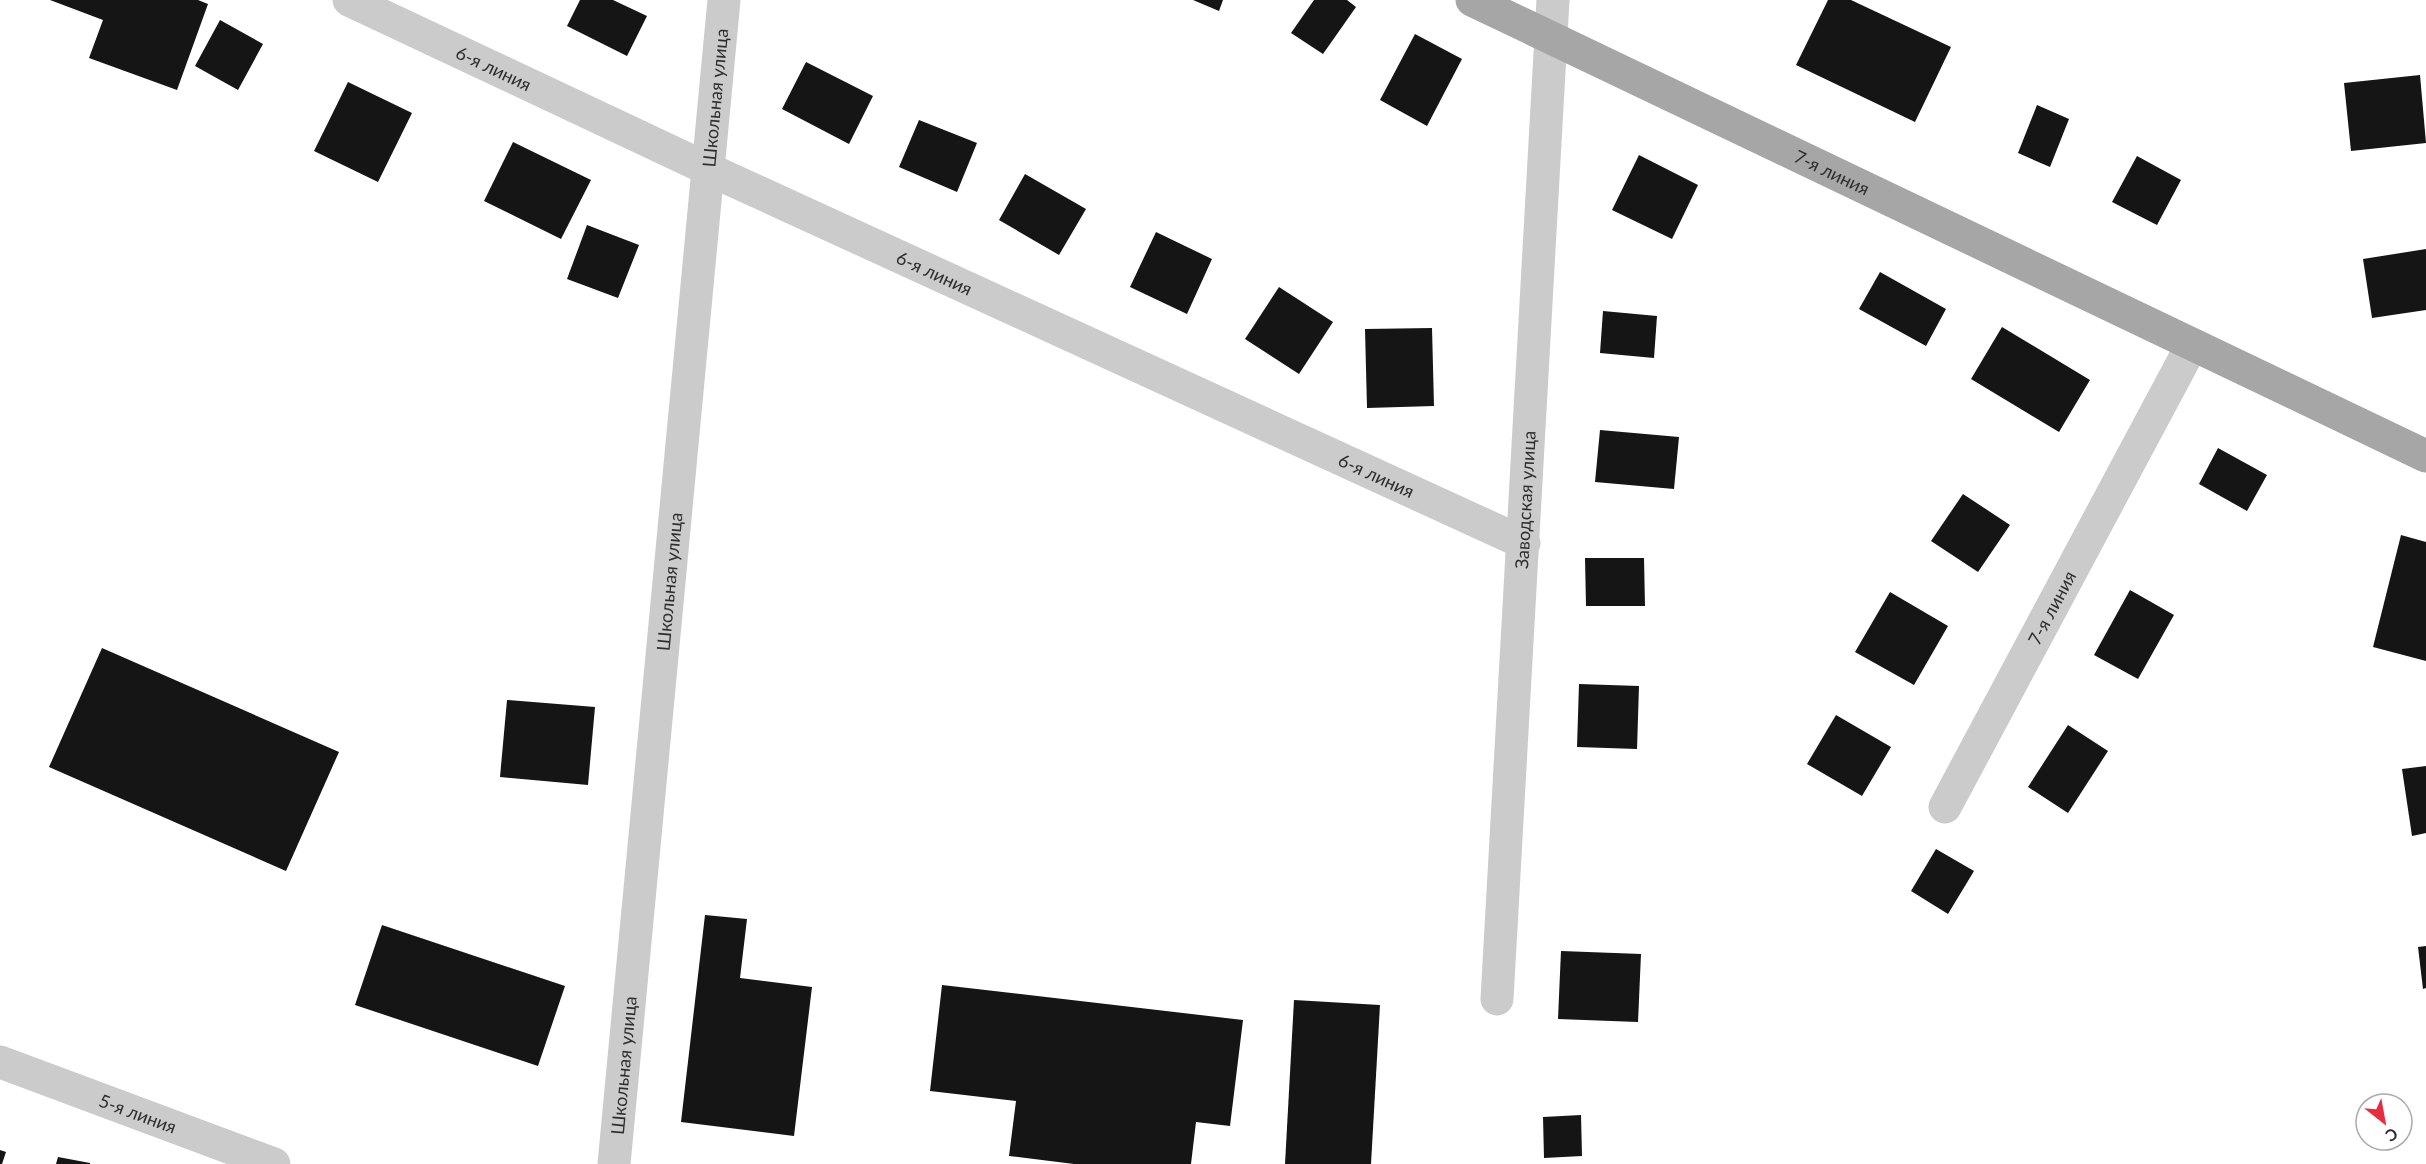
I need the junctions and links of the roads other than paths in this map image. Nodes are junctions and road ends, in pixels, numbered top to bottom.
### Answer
1 (349, 0) edge
2 (724, 0) edge
3 (1472, 0) edge
4 (1553, 0) edge
5 (1551, 39) junction
6 (708, 169) junction
7 (2192, 345) junction
8 (2426, 456) edge
9 (1524, 543) junction
10 (1945, 807) dead end
11 (1497, 999) dead end
12 (0, 1062) edge
13 (274, 1164) edge
14 (614, 1164) edge

1 - 6 street, 6-я линия
2 - 6 street, Школьная улица
3 - 5 main road, 7-я линия
4 - 5 street, Заводская улица
5 - 7 main road, 7-я линия
5 - 9 street, Заводская улица
6 - 9 street, 6-я линия
6 - 14 street, Школьная улица
7 - 8 main road, 7-я линия
7 - 10 street, 7-я линия
9 - 11 street, Заводская улица
12 - 13 street, 5-я линия

